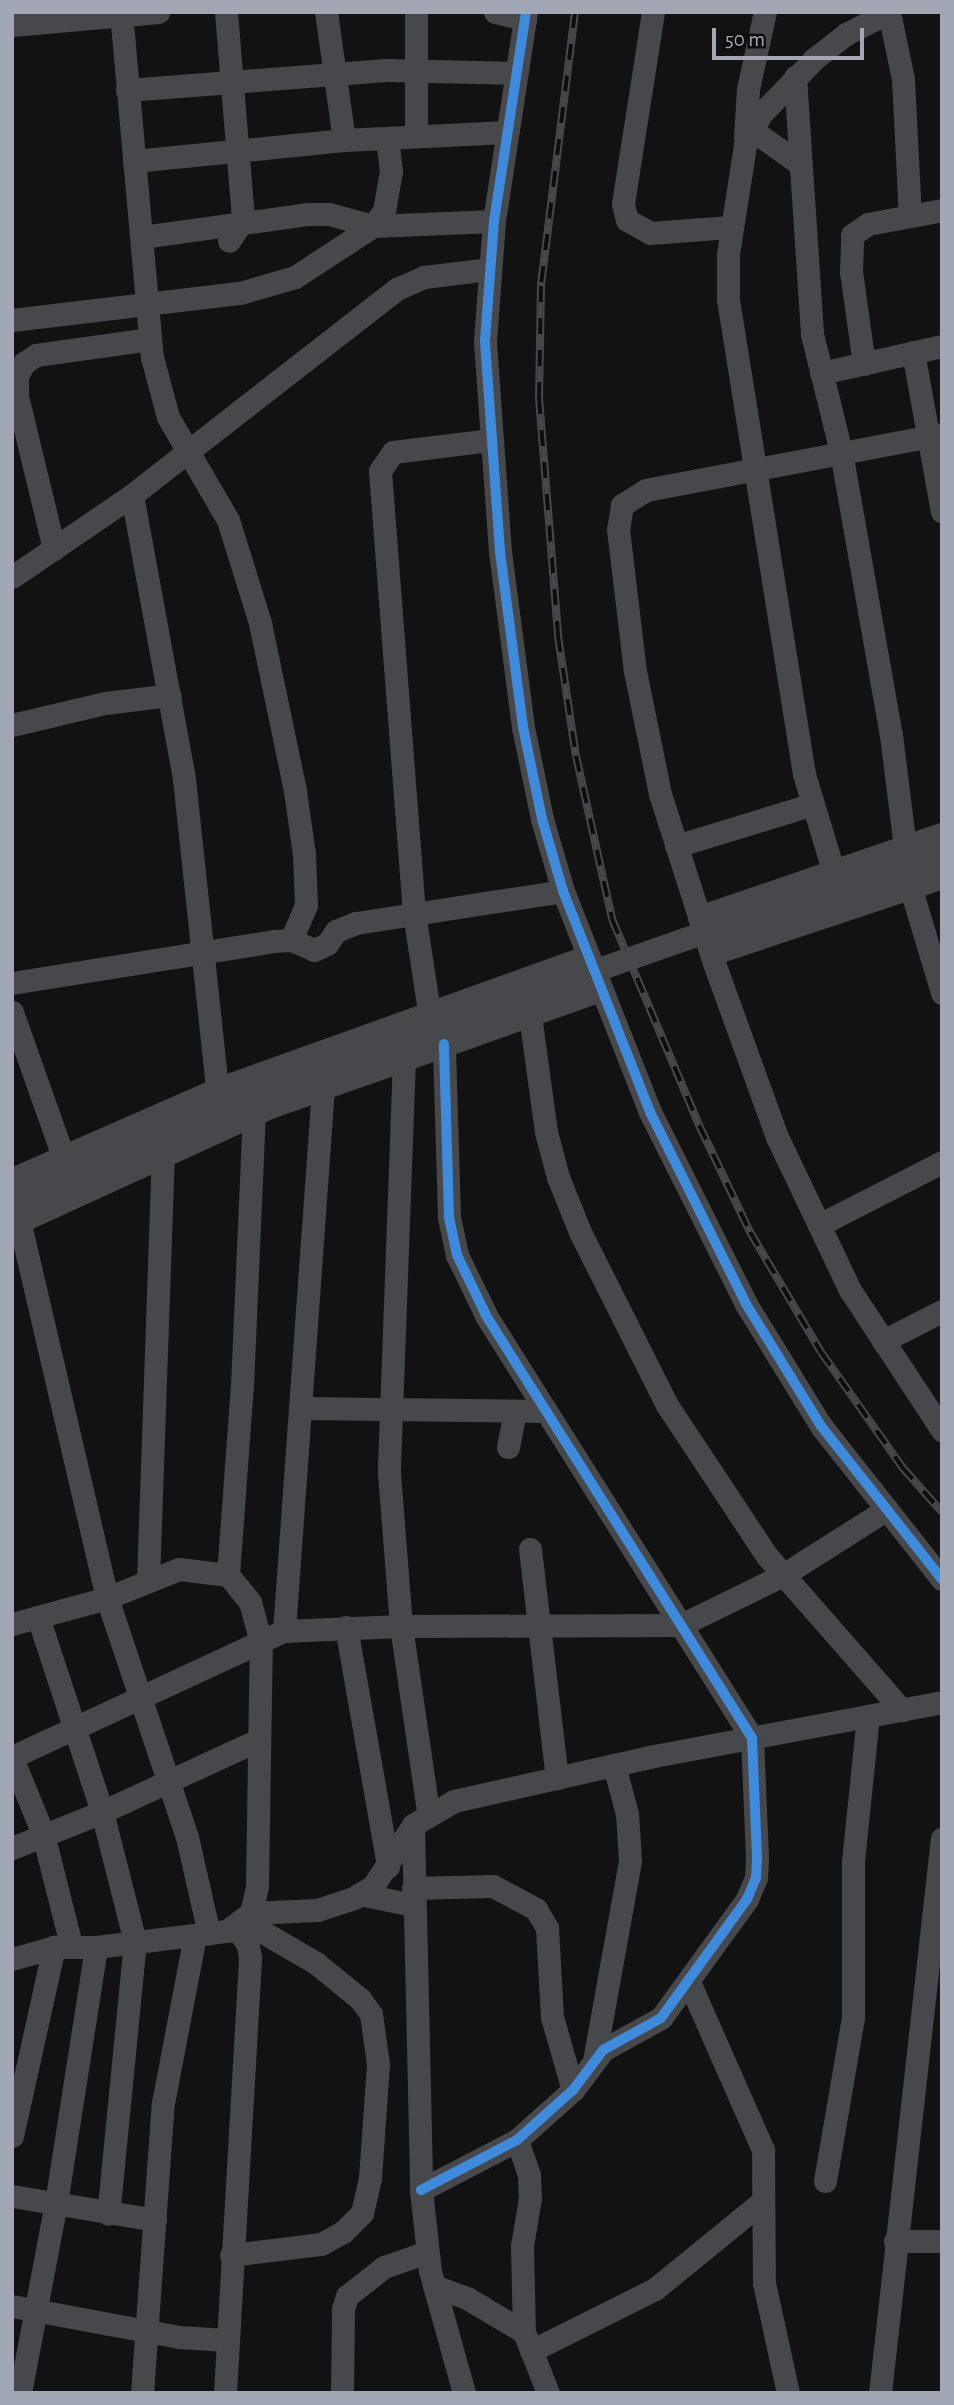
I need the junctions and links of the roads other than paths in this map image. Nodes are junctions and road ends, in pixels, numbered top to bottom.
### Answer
1 (158, 12) edge
2 (226, 12) edge
3 (326, 12) edge
4 (416, 12) edge
5 (495, 12) edge
6 (653, 12) edge
7 (765, 12) edge
8 (889, 12) edge
9 (121, 13) edge
10 (526, 16) edge
11 (16, 21) edge
12 (416, 69) junction
13 (333, 72) junction
14 (515, 73) junction
15 (795, 77) junction
16 (233, 80) junction
17 (127, 90) junction
18 (507, 132) junction
19 (416, 136) junction
20 (749, 137) junction
21 (387, 138) junction
22 (344, 140) junction
23 (240, 150) junction
24 (134, 161) junction
25 (800, 164) junction
26 (942, 210) edge
27 (910, 216) junction
28 (494, 221) junction
29 (373, 226) junction
30 (730, 227) junction
31 (235, 232) junction
32 (142, 237) junction
33 (489, 269) junction
34 (148, 303) junction
35 (13, 318) edge
36 (150, 339) junction
37 (942, 346) edge
38 (912, 352) junction
39 (864, 364) junction
40 (821, 373) junction
41 (15, 397) edge
42 (935, 436) edge
43 (492, 440) junction
44 (187, 451) junction
45 (841, 452) junction
46 (22, 462) edge
47 (754, 470) junction
48 (132, 495) junction
49 (942, 510) edge
50 (54, 549) junction
51 (12, 577) edge
52 (170, 695) junction
53 (12, 725) edge
54 (810, 804) junction
55 (942, 834) edge
56 (676, 846) junction
57 (905, 847) junction
58 (942, 857) edge
59 (833, 870) junction
60 (942, 877) edge
61 (910, 886) junction
62 (563, 891) junction
63 (414, 913) junction
64 (699, 917) junction
65 (291, 940) junction
66 (204, 952) junction
67 (711, 954) junction
68 (587, 956) junction
69 (12, 983) edge
70 (600, 990) junction
71 (942, 993) edge
72 (429, 1011) junction
73 (12, 1012) edge
74 (530, 1015) junction
75 (444, 1044) junction
76 (404, 1058) junction
77 (217, 1088) junction
78 (323, 1088) junction
79 (254, 1114) junction
80 (163, 1155) junction
81 (63, 1156) junction
82 (942, 1162) edge
83 (12, 1179) edge
84 (15, 1217) edge
85 (819, 1225) junction
86 (942, 1311) edge
87 (883, 1341) junction
88 (300, 1408) junction
89 (391, 1410) junction
90 (515, 1411) junction
91 (546, 1411) junction
92 (942, 1430) edge
93 (508, 1447) dead end
94 (887, 1509) junction
95 (530, 1549) dead end
96 (228, 1575) junction
97 (783, 1575) junction
98 (942, 1578) edge
99 (148, 1581) junction
100 (107, 1598) junction
101 (38, 1616) junction
102 (12, 1624) edge
103 (537, 1625) junction
104 (681, 1625) junction
105 (401, 1626) junction
106 (346, 1627) junction
107 (284, 1631) junction
108 (261, 1642) junction
109 (137, 1699) junction
110 (942, 1702) edge
111 (902, 1710) junction
112 (868, 1716) junction
113 (73, 1730) junction
114 (752, 1738) junction
115 (258, 1740) junction
116 (12, 1758) edge
117 (614, 1765) junction
118 (558, 1778) junction
119 (167, 1783) junction
120 (102, 1812) junction
121 (421, 1819) junction
122 (43, 1834) junction
123 (942, 1838) edge
124 (12, 1848) edge
125 (388, 1866) junction
126 (359, 1894) junction
127 (413, 1897) junction
128 (243, 1920) junction
129 (202, 1935) junction
130 (135, 1941) junction
131 (63, 1946) junction
132 (96, 1947) junction
133 (12, 1959) edge
134 (689, 1982) junction
135 (594, 2061) junction
136 (573, 2090) junction
137 (12, 2136) edge
138 (517, 2140) junction
139 (825, 2181) dead end
140 (421, 2190) junction
141 (12, 2196) edge
142 (763, 2201) junction
143 (56, 2203) junction
144 (108, 2214) junction
145 (155, 2220) junction
146 (895, 2241) junction
147 (942, 2241) edge
148 (427, 2252) junction
149 (231, 2255) junction
150 (434, 2286) junction
151 (12, 2305) edge
152 (35, 2311) junction
153 (146, 2332) junction
154 (227, 2340) junction
155 (527, 2342) junction
156 (20, 2393) edge
157 (142, 2393) edge
158 (225, 2393) edge
159 (342, 2393) edge
160 (464, 2393) edge
161 (548, 2393) edge
162 (788, 2393) edge
163 (880, 2393) edge

1 - 9 street
2 - 16 street
3 - 13 street
4 - 12 street
5 - 10 street
6 - 30 street
7 - 20 street
8 - 15 street
8 - 27 street
9 - 11 street
9 - 17 street
10 - 14 street
12 - 13 street
12 - 14 street
12 - 19 street
13 - 16 street
13 - 22 street
14 - 18 street
15 - 20 street
15 - 25 street
16 - 17 street
16 - 23 street
17 - 24 street
18 - 19 street
18 - 28 street
19 - 21 street
20 - 25 street
20 - 30 street
21 - 22 street
21 - 29 street
22 - 23 street
23 - 24 street
23 - 31 street
24 - 32 street
25 - 40 street
26 - 27 street
27 - 39 street
28 - 29 street
28 - 33 street
29 - 31 street
29 - 34 street
30 - 47 street
31 - 32 street
32 - 34 street
33 - 43 street
33 - 44 street
34 - 35 street
34 - 36 street
36 - 41 street
36 - 44 street
37 - 38 street
38 - 39 street
38 - 42 street
39 - 40 street
40 - 45 street
41 - 46 street
42 - 45 street
42 - 49 street
43 - 62 street
43 - 63 street
44 - 48 street
44 - 65 street
45 - 47 street
45 - 57 street
46 - 50 street
47 - 54 street
47 - 56 street
48 - 50 street
48 - 52 street
50 - 51 street
52 - 53 street
52 - 66 street
54 - 56 street
54 - 59 street
55 - 57 street
56 - 64 street
57 - 59 street
58 - 84 street, bridge
59 - 64 street
60 - 61 street
61 - 67 street
61 - 71 street
62 - 63 street
62 - 68 street
63 - 65 street
63 - 72 street
64 - 67 street
65 - 66 street
66 - 69 street
66 - 77 street
67 - 85 street
68 - 70 street
68 - 72 street
70 - 74 street
70 - 94 street
72 - 77 street
73 - 81 street
74 - 75 street
74 - 97 street
75 - 76 street
75 - 91 street
76 - 78 street
76 - 89 street
77 - 81 street
78 - 79 street
78 - 88 street
79 - 80 street
79 - 96 street
80 - 84 street
80 - 99 street
81 - 83 street
82 - 85 street
84 - 100 street
85 - 87 street
86 - 87 street
87 - 92 street
88 - 89 street
88 - 107 street
89 - 90 street
89 - 105 street
90 - 91 street
90 - 93 street
91 - 104 street
94 - 97 street
94 - 98 street
95 - 103 street
96 - 99 street
96 - 108 street
97 - 104 street
97 - 111 street
99 - 100 street
100 - 101 street
100 - 109 street
101 - 102 street
101 - 113 street
103 - 104 street
103 - 105 street
103 - 118 street
104 - 114 street
105 - 106 street
105 - 121 street
106 - 107 street
106 - 125 street
107 - 108 street
108 - 109 street
108 - 115 street
109 - 113 street
109 - 119 street
110 - 111 street
111 - 112 street
112 - 114 street
112 - 139 street
113 - 116 street
113 - 120 street
114 - 117 street
114 - 134 street
115 - 119 street
115 - 128 street
116 - 122 street
117 - 118 street
117 - 135 street
118 - 121 street
119 - 120 street
119 - 129 street
120 - 122 street
120 - 130 street
121 - 125 street
121 - 127 street
122 - 124 street
122 - 131 street
123 - 146 street
125 - 126 street
126 - 127 street
126 - 128 street
127 - 136 street
127 - 140 street
128 - 129 street
128 - 149 street
128 - 149 street
129 - 130 street
129 - 145 street
130 - 132 street
130 - 144 street
131 - 132 street
131 - 133 street
131 - 137 street
132 - 143 street
134 - 135 street
134 - 142 street
135 - 136 street
136 - 138 street
138 - 140 street
138 - 155 street
140 - 148 street
141 - 143 street
142 - 155 street
142 - 162 street
143 - 144 street
143 - 152 street
144 - 145 street
145 - 153 street
146 - 147 street
146 - 163 street
148 - 150 street
148 - 159 street
149 - 154 street
150 - 155 street
150 - 160 street
151 - 152 street
152 - 153 street
152 - 156 street
153 - 154 street
153 - 157 street
154 - 158 street
155 - 161 street

